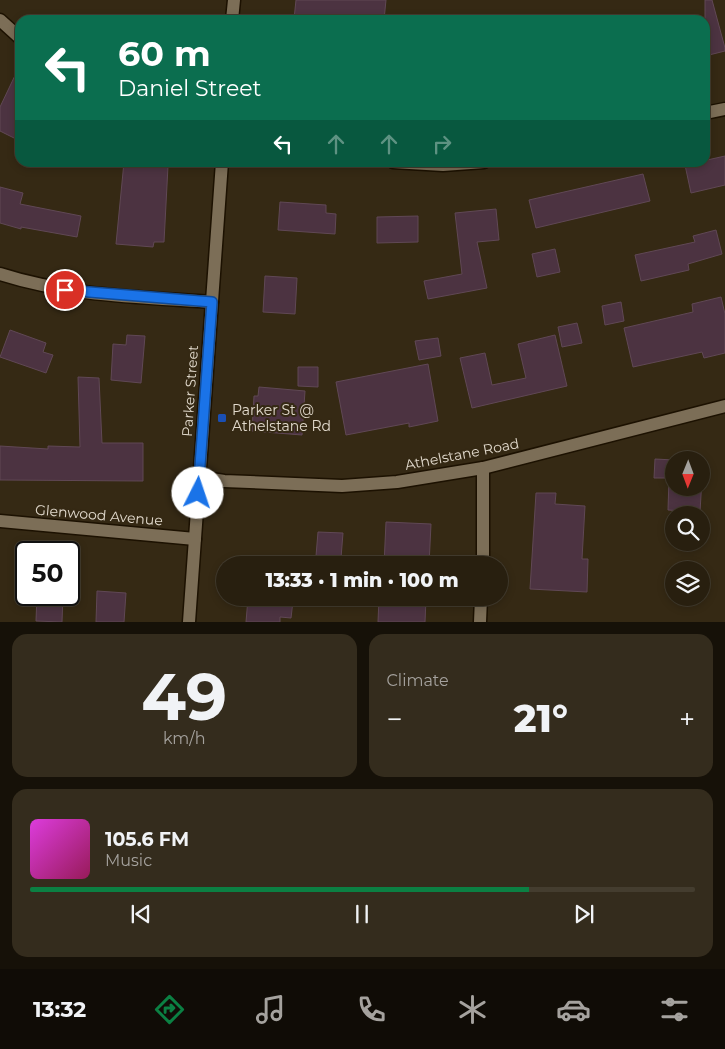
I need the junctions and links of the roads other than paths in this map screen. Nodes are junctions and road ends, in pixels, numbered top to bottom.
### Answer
1 (234, 0) edge
2 (232, 15) edge
3 (0, 20) edge
4 (15, 34) edge
5 (725, 109) edge
6 (710, 112) edge
7 (222, 167) edge
8 (0, 274) edge
9 (212, 302) junction
10 (725, 406) edge
11 (483, 468) junction
12 (199, 477) junction
13 (0, 521) edge
14 (195, 539) junction
15 (483, 556) edge
16 (481, 606) edge
17 (189, 622) edge
18 (480, 622) edge

1 - 2 street
3 - 4 street
5 - 6 street
7 - 9 street, Parker Street
8 - 9 street
9 - 12 street, Parker Street
10 - 11 street, Athelstane Road
11 - 12 street, Athelstane Road
11 - 15 street
12 - 14 street, Parker Street
13 - 14 street, Glenwood Avenue
14 - 17 street, Parker Street
16 - 18 street

